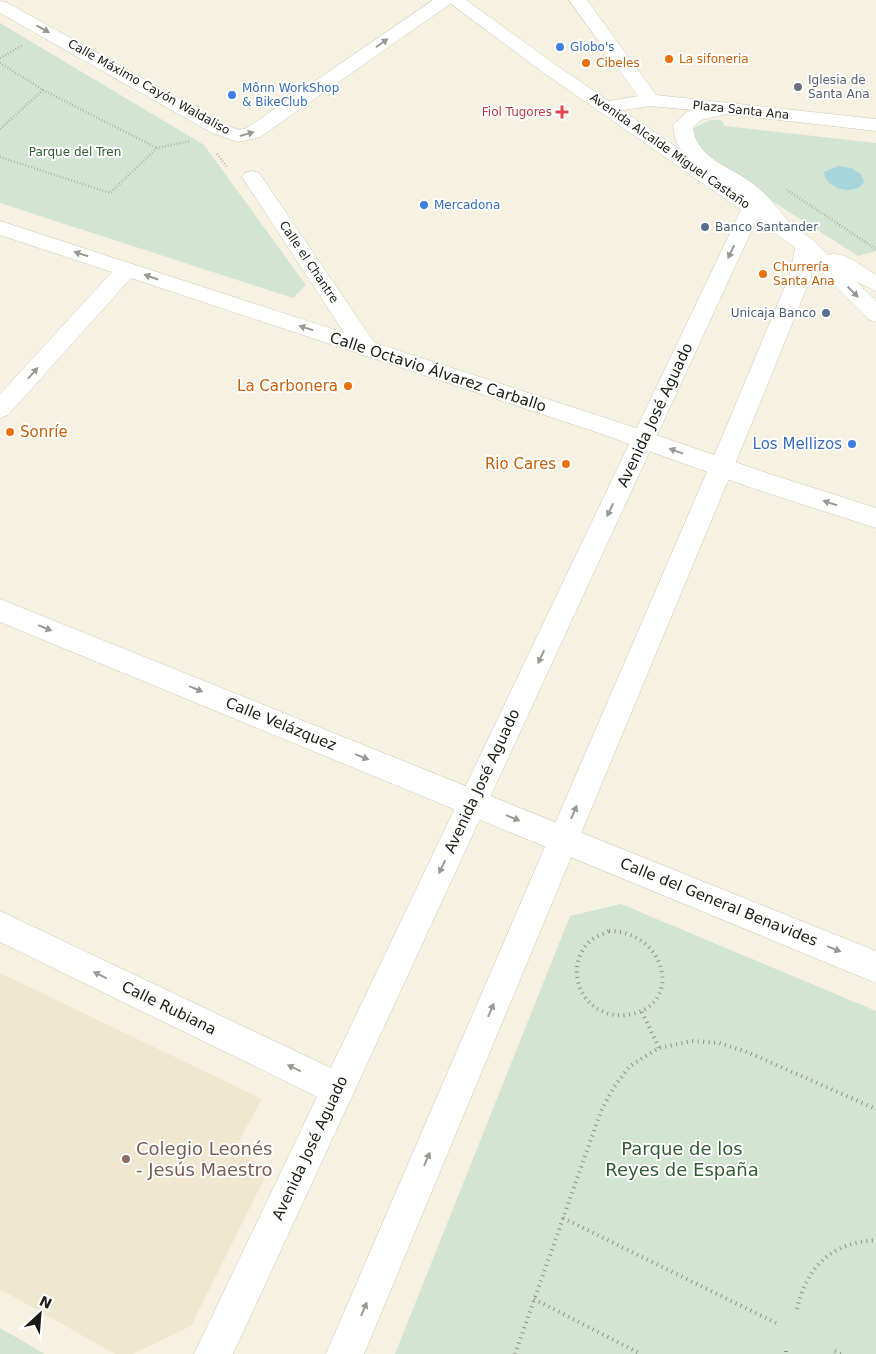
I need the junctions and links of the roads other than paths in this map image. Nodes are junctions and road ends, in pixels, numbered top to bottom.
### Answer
1 (444, 0) edge
2 (455, 0) edge
3 (578, 0) edge
4 (0, 6) edge
5 (650, 100) junction
6 (605, 107) junction
7 (733, 109) junction
8 (876, 125) edge
9 (252, 177) dead end
10 (752, 208) junction
11 (0, 228) edge
12 (783, 229) junction
13 (806, 245) junction
14 (127, 269) junction
15 (876, 284) edge
16 (876, 314) edge
17 (366, 348) junction
18 (0, 409) edge
19 (644, 439) junction
20 (721, 466) junction
21 (876, 518) edge
22 (0, 610) edge
23 (472, 802) junction
24 (562, 838) junction
25 (0, 926) edge
26 (876, 967) edge
27 (338, 1089) junction
28 (213, 1354) edge
29 (345, 1354) edge

4 -> 1 street, Calle Máximo Cayón Waldaliso
2 - 6 street, Avenida Alcalde Miguel Castaño
3 - 5 street
5 - 6 street, Plaza Santa Ana
5 - 7 street, Plaza Santa Ana
6 - 10 street, Avenida Alcalde Miguel Castaño
7 - 8 street, Plaza Santa Ana
7 - 12 street
9 - 17 street, Calle el Chantre
10 - 12 street, Avenida Alcalde Miguel Castaño
10 -> 19 street, Avenida José Aguado
14 -> 11 street, Calle Octavio Álvarez Carballo
12 - 13 street, Avenida Alcalde Miguel Castaño
13 - 15 street
13 -> 16 street, Avenida Alcalde Miguel Castaño
13 - 20 street
17 -> 14 street, Calle Octavio Álvarez Carballo
18 -> 14 street
17 - 19 street, Calle Octavio Álvarez Carballo
20 -> 19 street, Calle Octavio Álvarez Carballo
19 -> 23 street, Avenida José Aguado
21 -> 20 street, Calle Octavio Álvarez Carballo
24 -> 20 street
22 -> 23 street, Calle Velázquez
23 -> 24 street, Calle Velázquez
23 -> 27 street, Avenida José Aguado
24 -> 26 street, Calle del General Benavides
29 -> 24 street
27 -> 25 street, Calle Rubiana
27 - 28 street, Avenida José Aguado

